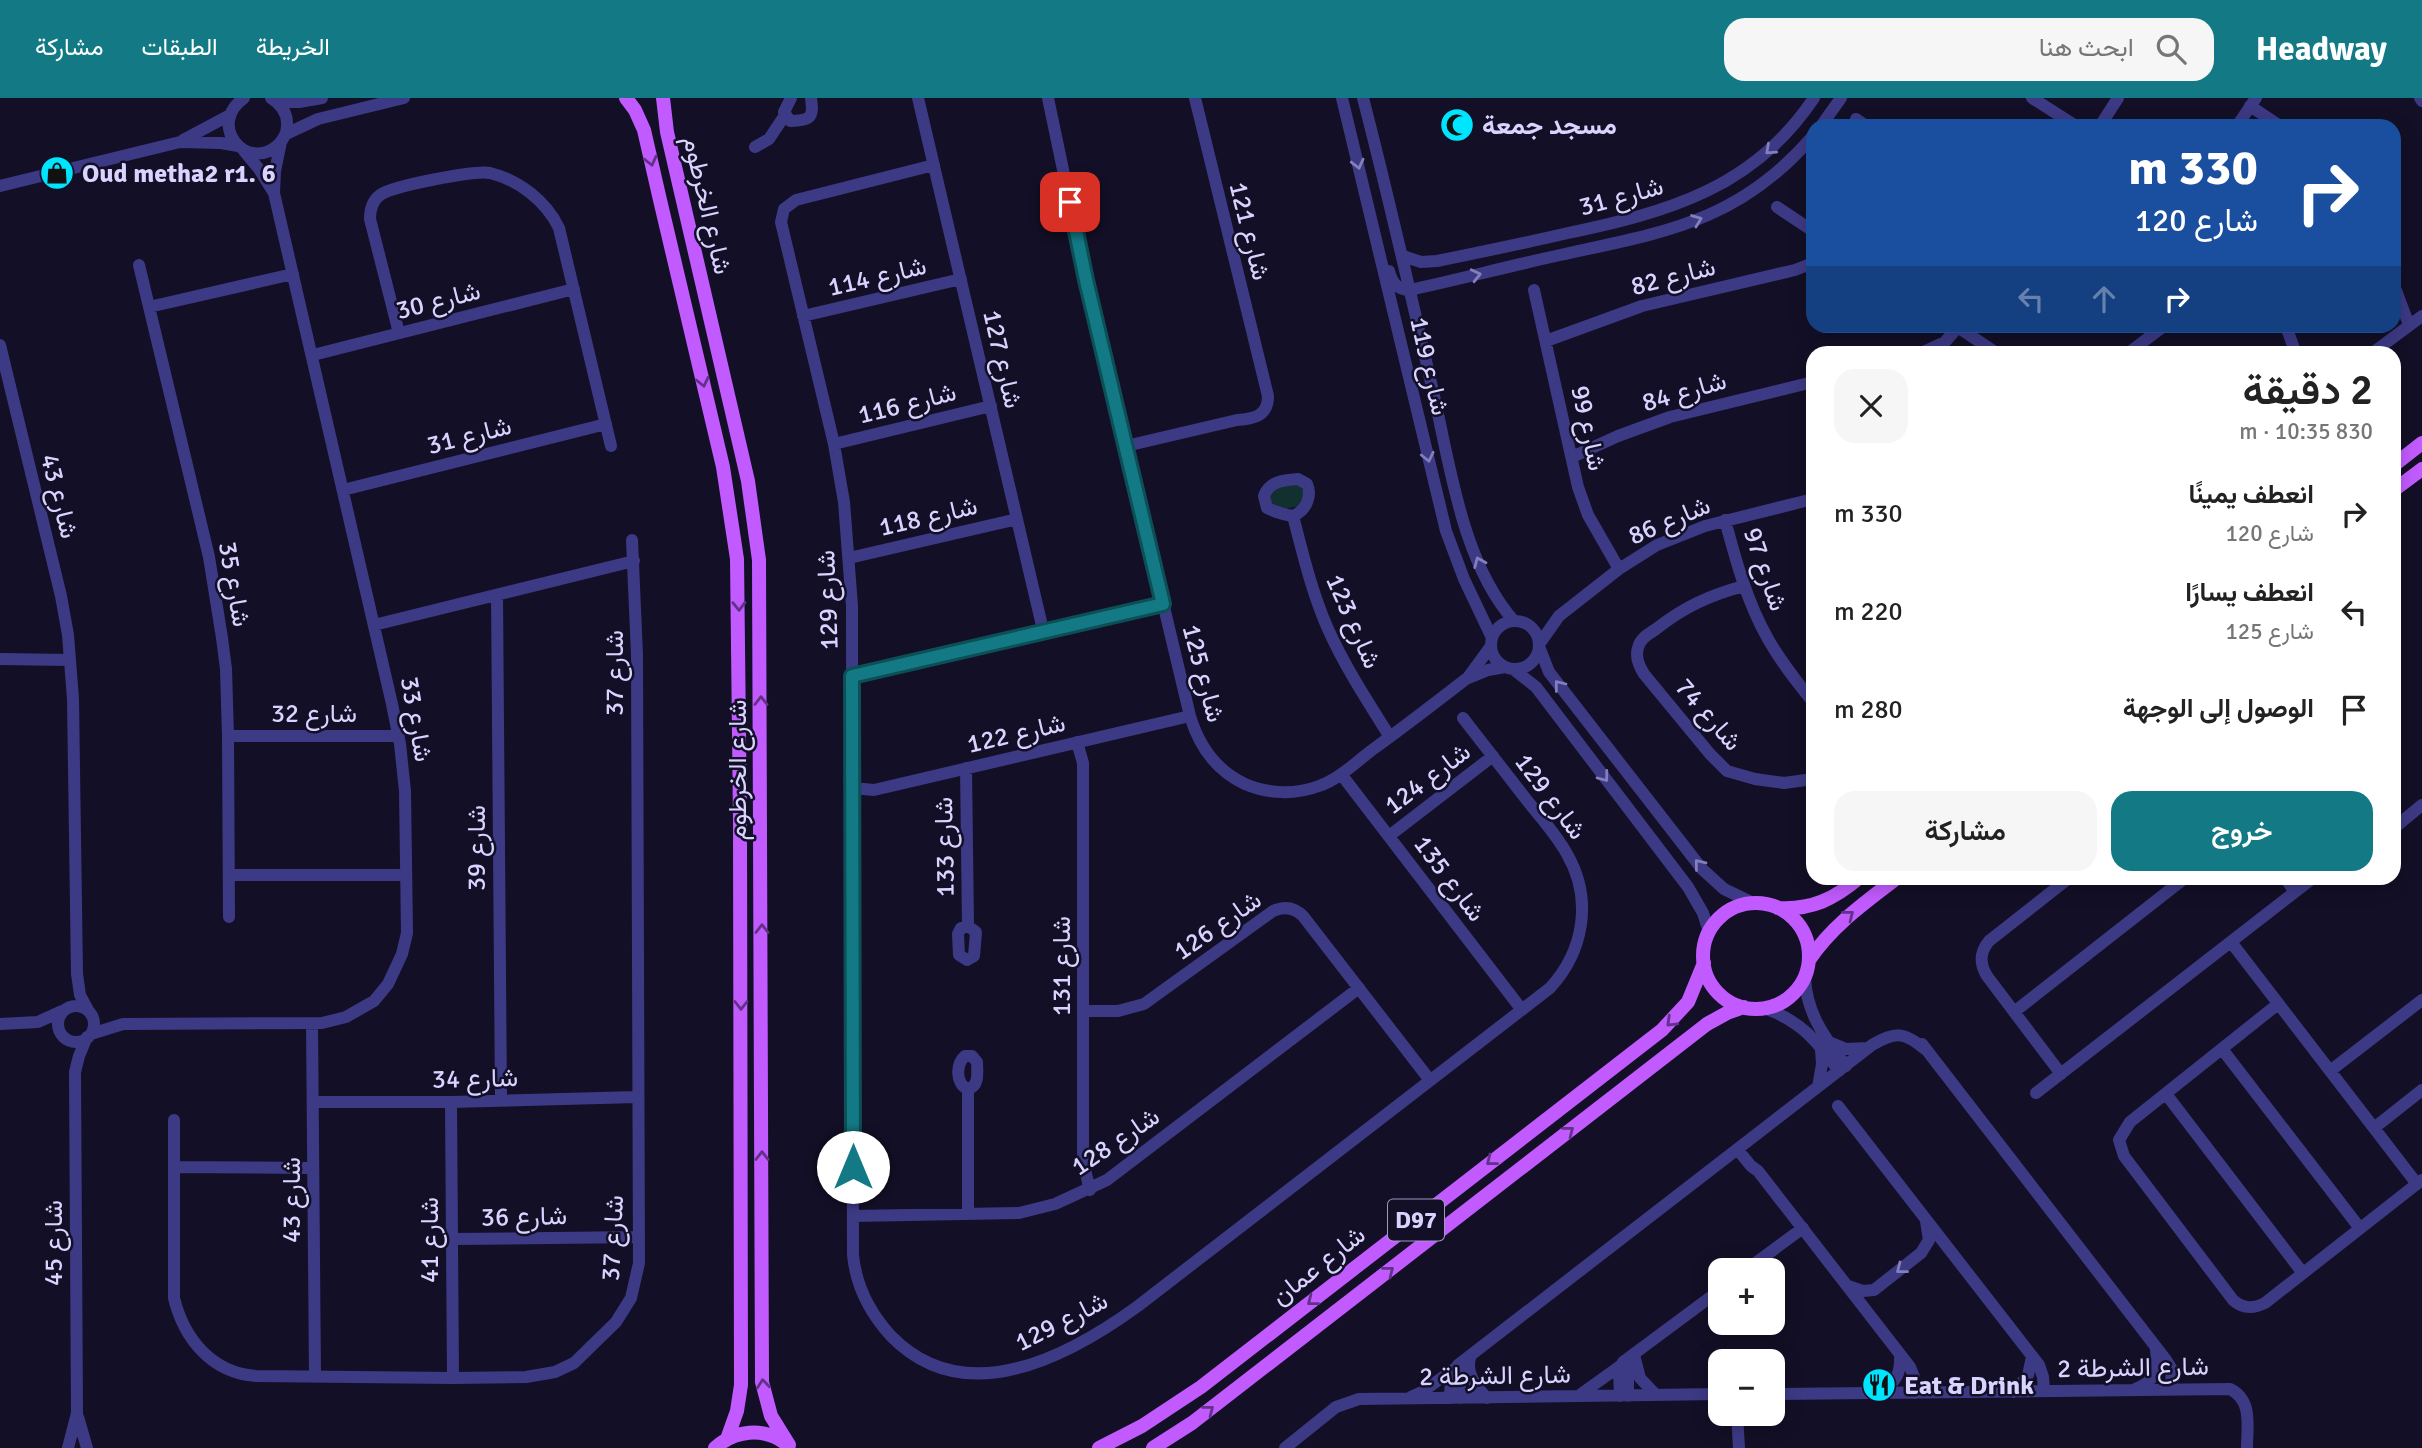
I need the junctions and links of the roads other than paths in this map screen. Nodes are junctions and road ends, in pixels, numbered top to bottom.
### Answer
1 (244, 98) edge
2 (322, 98) edge
3 (404, 98) edge
4 (626, 98) edge
5 (663, 98) edge
6 (791, 98) edge
7 (811, 98) edge
8 (918, 98) edge
9 (1048, 98) edge
10 (1195, 98) edge
11 (1342, 98) edge
12 (1363, 98) edge
13 (1814, 98) edge
14 (1840, 98) edge
15 (2032, 98) edge
16 (2118, 98) edge
17 (273, 99) edge
18 (2253, 102) edge
19 (232, 108) edge
20 (785, 116) junction
21 (1826, 119) edge
22 (2065, 119) edge
23 (2104, 119) edge
24 (2242, 119) edge
25 (2272, 119) edge
26 (284, 138) junction
27 (180, 142) junction
28 (1806, 143) edge
29 (755, 147) dead end
30 (240, 148) junction
31 (934, 166) junction
32 (0, 186) edge
33 (274, 193) junction
34 (1777, 207) dead end
35 (1644, 216) junction
36 (1806, 226) edge
37 (1378, 245) junction
38 (1586, 250) junction
39 (1403, 256) junction
40 (139, 265) dead end
41 (1806, 266) edge
42 (293, 274) junction
43 (961, 279) junction
44 (574, 289) junction
45 (1410, 290) junction
46 (1534, 290) dead end
47 (2401, 304) edge
48 (149, 307) junction
49 (803, 316) junction
50 (2422, 316) edge
51 (2409, 325) junction
52 (2401, 331) edge
53 (399, 333) junction
54 (1952, 333) edge
55 (1967, 333) edge
56 (2153, 333) edge
57 (2399, 333) edge
58 (1546, 341) junction
59 (0, 345) edge
60 (1936, 346) edge
61 (1986, 346) edge
62 (2137, 346) edge
63 (2381, 346) edge
64 (313, 355) junction
65 (1806, 384) edge
66 (990, 406) junction
67 (606, 424) junction
68 (2422, 443) edge
69 (834, 444) junction
70 (611, 446) dead end
71 (1126, 446) junction
72 (1572, 457) junction
73 (2401, 460) edge
74 (2422, 469) edge
75 (2401, 486) edge
76 (343, 490) junction
77 (1806, 501) edge
78 (1293, 516) dead end
79 (1017, 519) junction
80 (1725, 520) junction
81 (632, 540) dead end
82 (849, 558) junction
83 (634, 562) junction
84 (1619, 569) junction
85 (1744, 586) junction
86 (497, 595) junction
87 (1163, 604) junction
88 (1559, 616) junction
89 (1519, 621) junction
90 (374, 625) junction
91 (1044, 630) junction
92 (1491, 642) junction
93 (1540, 646) junction
94 (0, 659) edge
95 (70, 660) junction
96 (1509, 668) junction
97 (852, 676) junction
98 (1466, 679) junction
99 (1806, 692) edge
100 (1190, 716) junction
101 (1464, 718) dead end
102 (228, 736) junction
103 (399, 736) junction
104 (1390, 737) junction
105 (1077, 742) junction
106 (1493, 756) junction
107 (966, 768) junction
108 (1341, 774) junction
109 (1806, 780) edge
110 (853, 788) junction
111 (2422, 805) edge
112 (2401, 821) edge
113 (1388, 836) junction
114 (229, 874) junction
115 (406, 875) junction
116 (1851, 885) edge
117 (1888, 885) edge
118 (2060, 885) edge
119 (2176, 885) edge
120 (2290, 885) edge
121 (2304, 885) edge
122 (2295, 892) junction
123 (1753, 903) junction
124 (1778, 908) junction
125 (229, 917) dead end
126 (968, 926) dead end
127 (1709, 932) junction
128 (2231, 942) junction
129 (1809, 960) junction
130 (1704, 963) junction
131 (77, 974) junction
132 (1805, 978) junction
133 (1359, 988) junction
134 (2422, 1000) edge
135 (2278, 1004) junction
136 (1744, 1007) junction
137 (1764, 1008) junction
138 (64, 1010) junction
139 (1522, 1010) junction
140 (89, 1012) junction
141 (1083, 1012) junction
142 (2014, 1012) junction
143 (29, 1023) junction
144 (312, 1023) junction
145 (0, 1024) edge
146 (123, 1024) junction
147 (89, 1035) junction
148 (64, 1037) junction
149 (1824, 1043) junction
150 (1871, 1046) junction
151 (2222, 1049) junction
152 (1842, 1068) junction
153 (2330, 1071) junction
154 (75, 1072) junction
155 (2061, 1074) junction
156 (1429, 1079) junction
157 (1818, 1087) junction
158 (968, 1089) dead end
159 (2422, 1090) edge
160 (2036, 1093) dead end
161 (2166, 1094) junction
162 (637, 1097) junction
163 (501, 1100) junction
164 (313, 1102) junction
165 (451, 1102) junction
166 (1838, 1106) dead end
167 (174, 1120) dead end
168 (2374, 1128) junction
169 (1741, 1148) junction
170 (174, 1167) junction
171 (313, 1168) junction
172 (2419, 1182) edge
173 (1090, 1190) junction
174 (968, 1214) junction
175 (853, 1216) junction
176 (1926, 1221) junction
177 (2359, 1227) junction
178 (1803, 1228) junction
179 (639, 1237) junction
180 (452, 1239) junction
181 (1762, 1258) edge
182 (2302, 1272) junction
183 (1849, 1286) junction
184 (1708, 1299) edge
185 (2159, 1352) junction
186 (1634, 1355) junction
187 (1464, 1361) junction
188 (1906, 1362) junction
189 (2036, 1362) junction
190 (1620, 1366) junction
191 (2171, 1368) junction
192 (315, 1376) junction
193 (453, 1378) junction
194 (2167, 1389) junction
195 (2196, 1389) junction
196 (2132, 1390) junction
197 (2040, 1391) junction
198 (2068, 1391) junction
199 (1944, 1392) junction
200 (2014, 1392) junction
201 (1880, 1393) junction
202 (1910, 1393) junction
203 (1708, 1394) edge
204 (1785, 1394) edge
205 (1656, 1395) junction
206 (1576, 1396) junction
207 (1624, 1396) junction
208 (1406, 1398) junction
209 (1456, 1398) junction
210 (1487, 1398) junction
211 (77, 1413) junction
212 (1739, 1426) edge
213 (721, 1443) edge
214 (791, 1447) edge
215 (68, 1448) edge
216 (87, 1448) edge
217 (1099, 1448) edge
218 (1153, 1448) edge
219 (1286, 1448) edge
220 (1739, 1448) edge
221 (2247, 1448) edge

1 - 19 street
2 - 17 street
3 - 26 street
4 -> 213 main road, شارع الخرطوم
214 -> 5 main road, شارع الخرطوم
6 - 20 street
7 - 20 street
8 - 31 street, شارع 127
9 - 71 street, شارع 125
10 - 71 street, شارع 121
11 -> 37 street, شارع 119
12 - 39 street, شارع 119
13 -> 35 street, شارع 31
14 - 21 street
15 - 22 street
16 - 23 street
17 - 26 street
18 - 24 street
18 - 25 street
19 - 27 street
19 - 30 street
20 - 29 street
26 - 30 street
26 - 33 street, شارع 33
27 - 30 street
27 - 32 street
38 -> 28 street, شارع 31
30 - 33 street, شارع 33
31 - 43 street, شارع 127
31 - 49 street, شارع 129
33 - 42 street, شارع 33
34 - 36 street
35 - 38 street
35 - 39 street, شارع 31
37 - 45 street
37 -> 92 street, شارع 119
45 -> 38 street, شارع 31
39 - 45 street, شارع 119
40 - 48 street, شارع 35
41 - 58 street, شارع 82
42 - 48 street
42 - 64 street, شارع 33
43 - 49 street, شارع 114
43 - 66 street, شارع 127
44 - 53 street, شارع 30
44 - 53 street
44 - 67 street
89 -> 45 street, شارع 119
46 - 58 street, شارع 99
47 - 51 street
48 - 102 street, شارع 35
49 - 69 street, شارع 129
50 - 51 street
51 - 52 street
53 - 64 street, شارع 30
54 - 60 street
55 - 61 street
56 - 62 street
57 - 63 street
58 - 72 street, شارع 99
59 - 95 street, شارع 43
64 - 76 street, شارع 33
65 - 72 street, شارع 84
66 - 69 street, شارع 116
66 - 79 street, شارع 127
67 - 70 street
67 - 76 street, شارع 31
68 - 73 main road
69 - 82 street, شارع 129
71 - 87 street, شارع 125
72 - 84 street, شارع 99
74 - 75 main road
76 - 90 street, شارع 33
77 - 80 street, شارع 86
78 - 104 street, شارع 123
79 - 82 street, شارع 118
79 - 91 street, شارع 127
80 - 84 street, شارع 86
80 - 85 street, شارع 97
81 - 83 street, شارع 37
82 - 97 street, شارع 129
83 - 86 street
83 - 162 street, شارع 37
84 - 88 street, شارع 86
85 - 99 street, شارع 97
85 - 109 street, شارع 74
86 - 90 street
86 - 163 street, شارع 39
87 - 91 street
87 - 100 street, شارع 125
88 - 89 street, شارع 86
88 - 93 street, شارع 86
89 - 92 street
89 - 93 street
90 - 103 street, شارع 33
91 - 97 street
92 - 96 street
92 - 98 street, شارع 125
93 - 96 street
123 -> 93 street
94 - 95 street
95 - 131 street
96 - 98 street, شارع 125
96 -> 127 street
97 - 110 street, شارع 129
98 - 104 street, شارع 125
100 - 105 street, شارع 122
100 - 108 street, شارع 125
101 - 106 street, شارع 129
102 - 103 street, شارع 32
102 - 114 street, شارع 35
103 - 115 street, شارع 33
104 - 108 street, شارع 125
105 - 107 street, شارع 122
105 - 141 street, شارع 131
106 - 113 street, شارع 124
106 - 139 street, شارع 129
107 - 110 street, شارع 122
107 - 126 street, شارع 133
108 - 113 street, شارع 135
110 - 175 street, شارع 129
111 - 112 street
113 - 139 street, شارع 135
114 - 115 street
114 - 125 street, شارع 35
115 - 144 street, شارع 33
116 - 124 main road
129 -> 117 main road
118 - 142 street
119 - 142 street
120 - 122 street
121 - 122 street
122 - 128 street
123 - 124 main road
123 - 127 main road
124 - 129 main road
127 - 130 main road
128 - 135 street
128 - 155 street
129 - 132 main road
130 - 136 main road
130 -> 217 main road, شارع عمان / D97
131 - 138 street
131 - 140 street
132 - 137 main road
132 - 149 street
133 - 141 street, شارع 126
133 - 156 street, شارع 126
133 - 173 street, شارع 128
134 - 153 street
135 - 151 street
135 - 153 street
136 - 137 main road
218 -> 136 main road, شارع عمان / D97
137 - 149 street
138 - 140 street
138 - 143 street
138 - 148 street
139 - 156 street, شارع 129
140 - 146 street, شارع 33
140 - 147 street
141 - 173 street, شارع 131
142 - 155 street
143 - 145 street
143 - 148 street
144 - 146 street, شارع 33
144 - 164 street, شارع 43
146 - 147 street, شارع 33
147 - 148 street
147 - 154 street, شارع 45
148 - 154 street, شارع 45
149 - 150 street
149 - 152 street
149 - 157 street
150 - 152 street
150 - 185 street
151 - 161 street
151 - 177 street
152 - 157 street
153 - 168 street
154 - 211 street, شارع 45
155 - 160 street
156 - 175 street, شارع 129
157 - 169 street
158 - 174 street
159 - 168 street
161 - 182 street
161 - 182 street
162 - 163 street, شارع 34
162 - 179 street, شارع 37
163 - 165 street, شارع 34
164 - 165 street, شارع 34
164 - 171 street, شارع 43
165 - 180 street, شارع 41
166 - 176 street
167 - 170 street, شارع 37
168 - 172 street
169 - 178 street
169 - 187 street
170 - 171 street
170 - 192 street, شارع 37
171 - 192 street, شارع 43
172 - 177 street
173 - 174 street, شارع 128
174 - 175 street, شارع 128
176 -> 183 street
176 - 189 street
177 - 182 street
178 - 181 street
178 - 183 street
179 - 180 street, شارع 36
179 - 193 street, شارع 37
180 - 193 street, شارع 41
183 - 188 street
184 - 186 street
185 - 191 street
185 - 194 street
185 - 196 street
186 - 190 street
186 - 205 street
186 - 207 street
187 - 208 street
187 - 209 street
187 - 210 street
188 - 199 street
188 - 201 street
188 - 202 street
189 - 197 street
189 - 198 street
189 - 200 street
190 - 206 street
190 - 207 street
191 - 194 street
191 - 195 street
192 - 193 street, شارع 37
194 - 195 street, شارع الشرطة 2
194 - 196 street, شارع الشرطة 2
195 - 221 street, شارع الشرطة 2
196 - 198 street, شارع الشرطة 2
197 - 198 street, شارع الشرطة 2
197 - 200 street, شارع الشرطة 2
199 - 200 street, شارع الشرطة 2
199 - 202 street, شارع الشرطة 2
201 - 202 street, شارع الشرطة 2
201 - 204 street, شارع الشرطة 2
203 - 205 street, شارع الشرطة 2
205 - 207 street, شارع الشرطة 2
206 - 207 street, شارع الشرطة 2
206 - 210 street, شارع الشرطة 2
208 - 209 street, شارع الشرطة 2
208 - 219 street, شارع الشرطة 2
209 - 210 street, شارع الشرطة 2
211 - 215 street, شارع 45
211 - 216 street, شارع 45
212 - 220 street
213 - 214 main road

